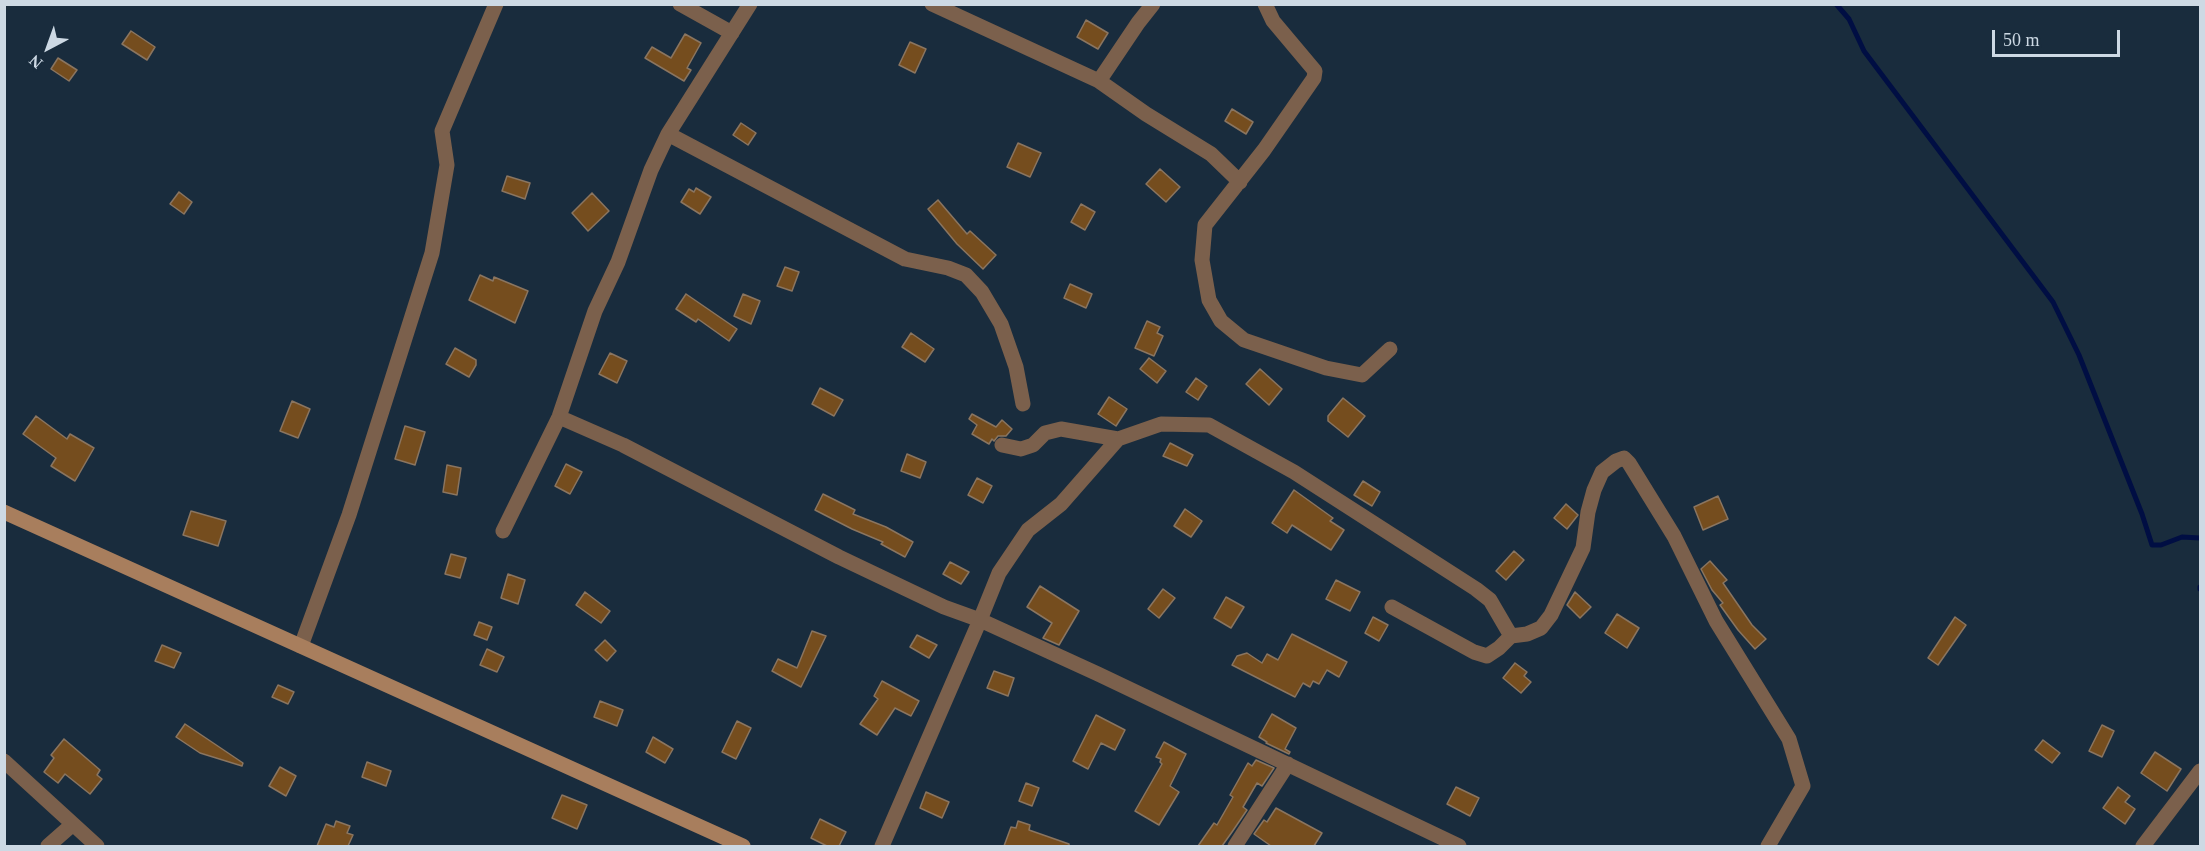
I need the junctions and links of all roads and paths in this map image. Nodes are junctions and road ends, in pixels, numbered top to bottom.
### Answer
1 (496, 4) edge
2 (680, 4) edge
3 (750, 4) edge
4 (932, 4) edge
5 (1153, 4) edge
6 (1265, 4) edge
7 (732, 33) junction
8 (1099, 81) junction
9 (668, 134) junction
10 (1240, 182) junction
11 (1390, 349) dead end
12 (1023, 404) dead end
13 (559, 417) junction
14 (1118, 439) junction
15 (1002, 445) dead end
16 (4, 512) edge
17 (503, 531) dead end
18 (1392, 607) dead end
19 (980, 620) junction
20 (1511, 636) junction
21 (301, 646) junction
22 (4, 761) edge
23 (1288, 764) junction
24 (2200, 771) edge
25 (73, 824) junction
26 (48, 846) edge
27 (97, 846) edge
28 (743, 846) edge
29 (882, 846) edge
30 (1235, 846) edge
31 (1460, 846) edge
32 (1768, 846) edge
33 (2143, 846) edge

1 - 21 street
2 - 7 street
3 - 7 street
4 - 8 street
5 - 8 street
6 - 10 street
7 - 9 street
8 - 10 street
9 - 12 street
9 - 13 street
10 - 11 street
13 - 17 street
13 - 19 street
14 - 15 street
14 - 19 street
14 - 20 street
16 - 21 main road
18 - 20 street
19 - 23 street
19 - 29 street
20 - 32 street
21 - 28 main road
22 - 25 street
23 - 30 street
23 - 31 street
24 - 33 street
25 - 26 street
25 - 27 street

